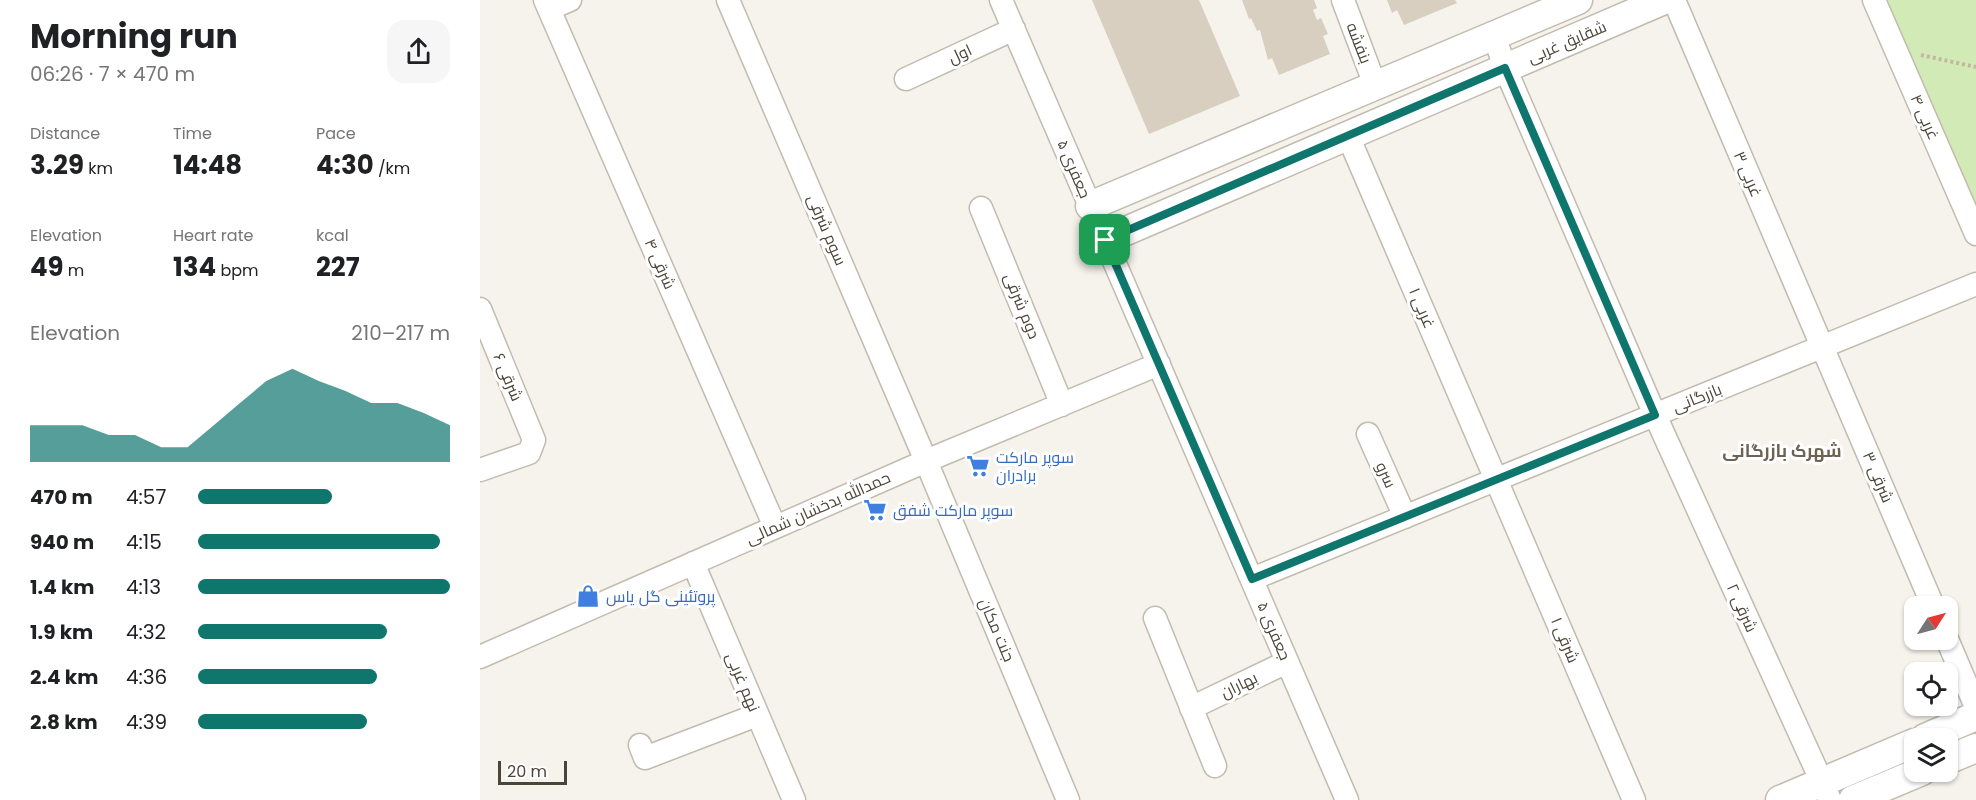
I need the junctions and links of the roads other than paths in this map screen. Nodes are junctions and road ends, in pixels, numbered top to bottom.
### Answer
1 (570, 0) edge
2 (728, 0) edge
3 (1001, 0) edge
4 (1343, 0) edge
5 (1578, 0) edge
6 (1664, 0) edge
7 (1674, 0) edge
8 (1874, 0) edge
9 (547, 4) edge
10 (1014, 29) junction
11 (1494, 35) junction
12 (1505, 68) junction
13 (906, 79) dead end
14 (1376, 85) junction
15 (1348, 135) junction
16 (1090, 206) junction
17 (981, 208) dead end
18 (1976, 234) edge
19 (1105, 240) junction
20 (1976, 284) edge
21 (480, 309) edge
22 (1822, 347) junction
23 (1159, 364) junction
24 (1062, 405) junction
25 (1655, 415) junction
26 (1368, 434) dead end
27 (926, 461) junction
28 (480, 470) edge
29 (1496, 480) junction
30 (1405, 517) junction
31 (774, 527) junction
32 (693, 563) junction
33 (1252, 579) junction
34 (1929, 596) edge
35 (1155, 618) dead end
36 (1952, 650) edge
37 (480, 657) edge
38 (1287, 662) junction
39 (1976, 707) edge
40 (1191, 708) junction
41 (757, 715) junction
42 (1976, 716) edge
43 (1948, 728) edge
44 (640, 746) dead end
45 (1904, 748) edge
46 (1976, 748) edge
47 (1958, 755) edge
48 (1215, 766) dead end
49 (1904, 779) edge
50 (1825, 791) edge
51 (794, 800) edge
52 (1068, 800) edge
53 (1347, 800) edge
54 (1634, 800) edge
55 (1780, 800) edge
56 (1853, 800) edge

1 - 9 street
2 - 27 street, سوم شرقی
3 - 10 street, جعفری ۵
4 - 14 street, بنفشه
5 - 11 street
6 - 12 street, شقایق غربی
7 - 22 street, ۳ غربی
8 - 18 street, ۴ غربی
9 - 31 street, ۴ شرقی
10 - 13 street, اول
10 - 16 street, جعفری ۵
11 - 12 street, ۲ شرقی
11 - 14 street
12 - 15 street, شقایق غربی
12 - 25 street, ۲ شرقی
14 - 16 street
15 - 19 street, شقایق غربی
15 - 29 street, ۱ غربی
16 - 19 street, جعفری ۵
17 - 24 street, دوم شرقی
19 - 23 street, جعفری ۵
20 - 22 street, بازرگانی
21 - 28 street, ۶ شرقی
22 - 25 street, بازرگانی
22 - 34 street, ۳ شرقی
23 - 24 street, حمدالله بدخشان شمالی
23 - 33 street, جعفری ۵
24 - 27 street, حمدالله بدخشان شمالی
25 - 29 street, بازرگانی
25 - 50 street, ۲ شرقی
26 - 30 street, سرو
27 - 31 street, حمدالله بدخشان شمالی
27 - 52 street, جنت مکان
29 - 30 street, بازرگانی
29 - 54 street, ۱ شرقی
30 - 33 street, بازرگانی
31 - 32 street, حمدالله بدخشان شمالی
32 - 37 street, حمدالله بدخشان شمالی
32 - 41 street, نهم غربی
33 - 38 street, جعفری ۵
35 - 40 street
36 - 39 street
38 - 40 street, بهاران
38 - 53 street, جعفری ۵
40 - 48 street
41 - 44 street
41 - 51 street, نهم غربی
42 - 43 street
45 - 50 street
46 - 47 street
49 - 56 street
50 - 55 street

